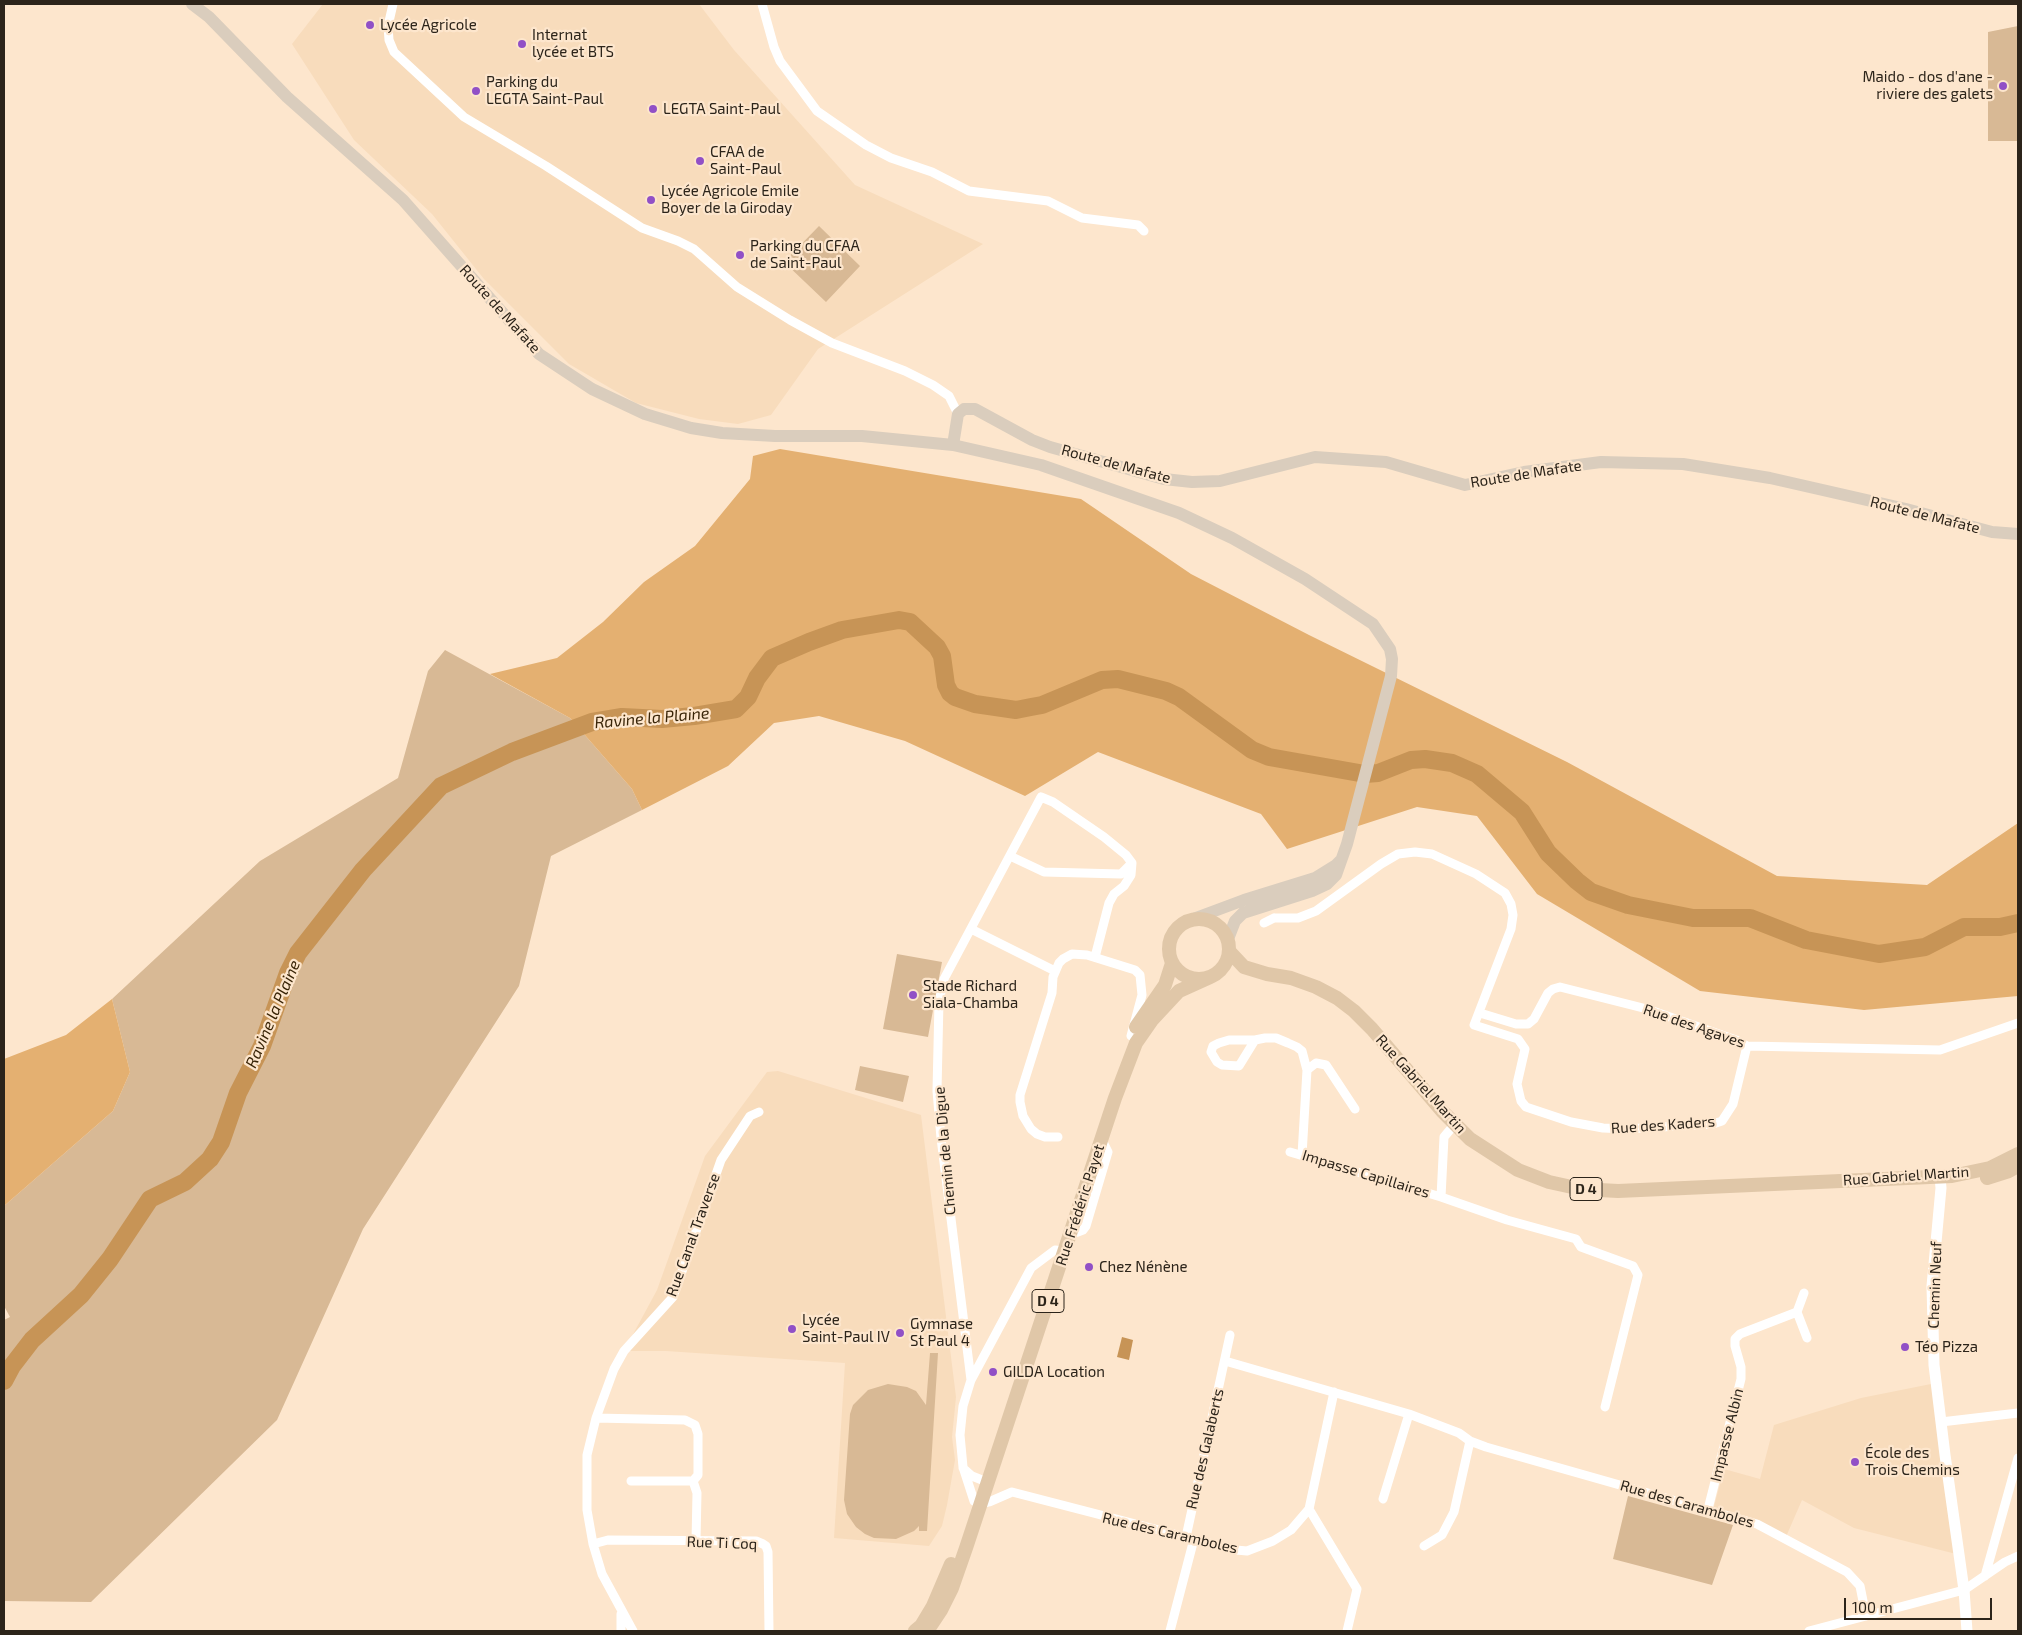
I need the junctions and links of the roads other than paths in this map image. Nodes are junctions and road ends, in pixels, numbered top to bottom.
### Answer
1 (192, 4) edge
2 (393, 4) edge
3 (762, 4) edge
4 (1144, 231) dead end
5 (958, 414) junction
6 (953, 445) junction
7 (2018, 534) edge
8 (1010, 856) junction
9 (1342, 859) junction
10 (1125, 877) junction
11 (1244, 900) junction
12 (1264, 906) junction
13 (1274, 918) junction
14 (1193, 919) junction
15 (1264, 923) dead end
16 (971, 929) junction
17 (1228, 945) junction
18 (1095, 957) junction
19 (1172, 963) junction
20 (1055, 971) junction
21 (1267, 974) junction
22 (1213, 975) junction
23 (1480, 1012) junction
24 (2018, 1023) edge
25 (1131, 1036) junction
26 (1255, 1040) junction
27 (1747, 1046) junction
28 (1307, 1070) junction
29 (1355, 1109) dead end
30 (759, 1112) dead end
31 (1454, 1125) junction
32 (1058, 1137) dead end
33 (1290, 1152) dead end
34 (2018, 1154) edge
35 (1302, 1155) junction
36 (2018, 1166) edge
37 (1940, 1180) junction
38 (1441, 1197) junction
39 (1060, 1251) junction
40 (1804, 1293) dead end
41 (1797, 1312) junction
42 (1230, 1335) dead end
43 (1807, 1338) dead end
44 (1226, 1361) junction
45 (971, 1380) junction
46 (1334, 1392) junction
47 (1605, 1407) dead end
48 (2018, 1413) edge
49 (1409, 1414) junction
50 (596, 1418) junction
51 (1941, 1422) junction
52 (1470, 1441) junction
53 (2018, 1458) edge
54 (963, 1467) junction
55 (631, 1481) dead end
56 (693, 1481) junction
57 (984, 1481) junction
58 (1383, 1498) dead end
59 (978, 1502) junction
60 (1309, 1509) junction
61 (1708, 1509) junction
62 (1190, 1538) junction
63 (696, 1542) junction
64 (593, 1544) junction
65 (1424, 1546) dead end
66 (2018, 1556) edge
67 (1985, 1576) junction
68 (1964, 1590) junction
69 (621, 1611) junction
70 (1866, 1616) junction
71 (621, 1631) edge
72 (633, 1631) edge
73 (769, 1631) edge
74 (915, 1631) edge
75 (927, 1631) edge
76 (1170, 1631) edge
77 (1347, 1631) edge
78 (1809, 1631) edge
79 (1968, 1631) edge

1 - 6 main road, Route de Mafate
2 - 5 street
3 - 4 street
5 - 6 main road
5 - 7 main road, Route de Mafate
6 - 9 main road, Route de Mafate
8 - 10 street
8 - 10 street, Chemin de la Digue
8 - 16 street, Chemin de la Digue
9 - 11 main road
9 - 12 main road, Route de Mafate
10 - 18 street, Chemin de la Digue
11 - 12 street
11 - 14 main road
12 - 13 street
12 - 17 main road, Route de Mafate
13 - 15 street
13 - 23 street
14 - 17 main road
14 - 19 main road
16 - 20 street
16 - 45 street, Chemin de la Digue
17 - 21 main road, Rue Gabriel Martin / D 4
17 - 22 main road
18 - 20 street
18 - 25 street
19 - 22 main road
19 - 25 main road, Rue Frédéric Payet / D 4
20 - 32 street
21 - 22 main road, Rue Gabriel Martin / D 4
21 - 31 main road, Rue Gabriel Martin / D 4
22 - 39 main road, Rue Frédéric Payet / D 4
23 - 27 street, Rue des Agaves
23 - 27 street, Rue des Kaders
24 - 27 street, Rue des Agaves
25 - 39 main road, Rue Frédéric Payet / D 4
26 - 26 street
26 - 28 street
28 - 29 street
28 - 35 street
30 - 50 street, Rue Canal Traverse
31 - 37 main road, Rue Gabriel Martin / D 4
31 - 38 street
33 - 35 street, Impasse Capillaires
34 - 37 main road, Rue Gabriel Martin / D 4
35 - 38 street, Impasse Capillaires
36 - 37 main road, Rue Gabriel Martin / D 4
37 - 51 street, Chemin Neuf
38 - 47 street, Impasse Capillaires
39 - 45 street, Chemin de la Digue
39 - 57 main road, Rue Frédéric Payet / D 4
40 - 41 street
41 - 43 street
41 - 61 street, Impasse Albin
42 - 44 street, Rue des Galaberts
44 - 46 street
44 - 62 street, Rue des Galaberts
45 - 54 street, Chemin de la Digue
46 - 49 street, Rue des Caramboles
46 - 60 street, Rue des Caramboles
48 - 51 street
49 - 52 street, Rue des Caramboles
49 - 58 street
50 - 56 street
50 - 64 street, Rue Canal Traverse
51 - 68 street, Chemin Neuf
52 - 61 street, Rue des Caramboles
52 - 65 street
53 - 67 street
54 - 57 street
54 - 59 street, Chemin de la Digue
55 - 56 street
56 - 63 street
57 - 59 main road, Rue Frédéric Payet / D 4
59 - 62 street, Rue des Caramboles
59 - 74 main road, Rue Frédéric Payet / D 4
59 - 75 main road, Rue Frédéric Payet / D 4
60 - 62 street, Rue des Caramboles
60 - 77 street
61 - 70 street, Rue des Caramboles
62 - 76 street, Rue des Galaberts
63 - 64 street, Rue Ti Coq
63 - 73 street, Rue Ti Coq
64 - 69 street, Rue Canal Traverse
66 - 67 street
67 - 68 street
68 - 70 street
68 - 79 street, Chemin Neuf
69 - 71 street, Rue Canal Traverse
69 - 72 street, Rue Canal Traverse
70 - 78 street

